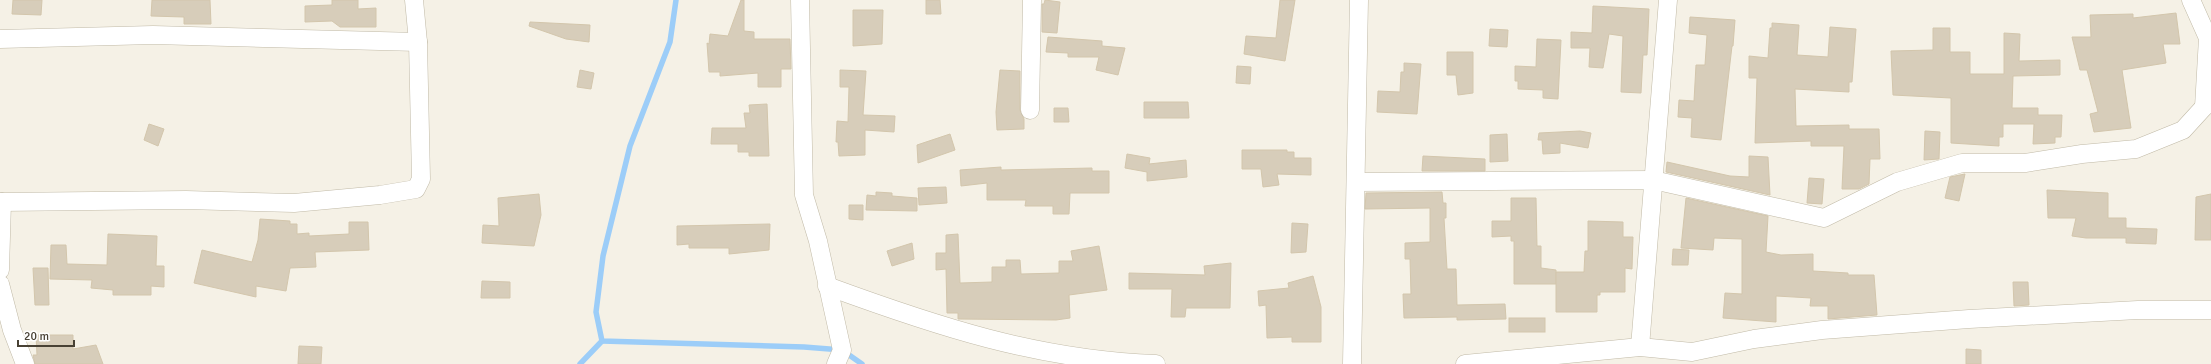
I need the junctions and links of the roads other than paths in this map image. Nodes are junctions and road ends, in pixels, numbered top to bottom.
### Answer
1 (414, 0) edge
2 (800, 0) edge
3 (1032, 0) edge
4 (1359, 0) edge
5 (1668, 0) edge
6 (2191, 0) edge
7 (0, 38) edge
8 (418, 42) junction
9 (1030, 110) dead end
10 (2208, 112) edge
11 (1653, 180) junction
12 (1356, 182) junction
13 (1, 202) edge
14 (0, 270) edge
15 (0, 284) edge
16 (827, 286) junction
17 (2211, 310) edge
18 (1640, 347) junction
19 (1692, 358) edge
20 (25, 364) edge
21 (836, 364) edge
22 (1156, 364) edge
23 (1352, 364) edge
24 (1465, 364) edge

1 - 8 street
2 - 16 street
3 - 9 street
4 - 12 street
5 - 11 street
6 - 10 street
7 - 8 street
8 - 13 street
10 - 11 street
11 - 12 street
11 - 18 street
12 - 23 street
13 - 14 street
15 - 20 street
16 - 21 street
16 - 22 street
17 - 19 street
18 - 19 street
18 - 24 street

